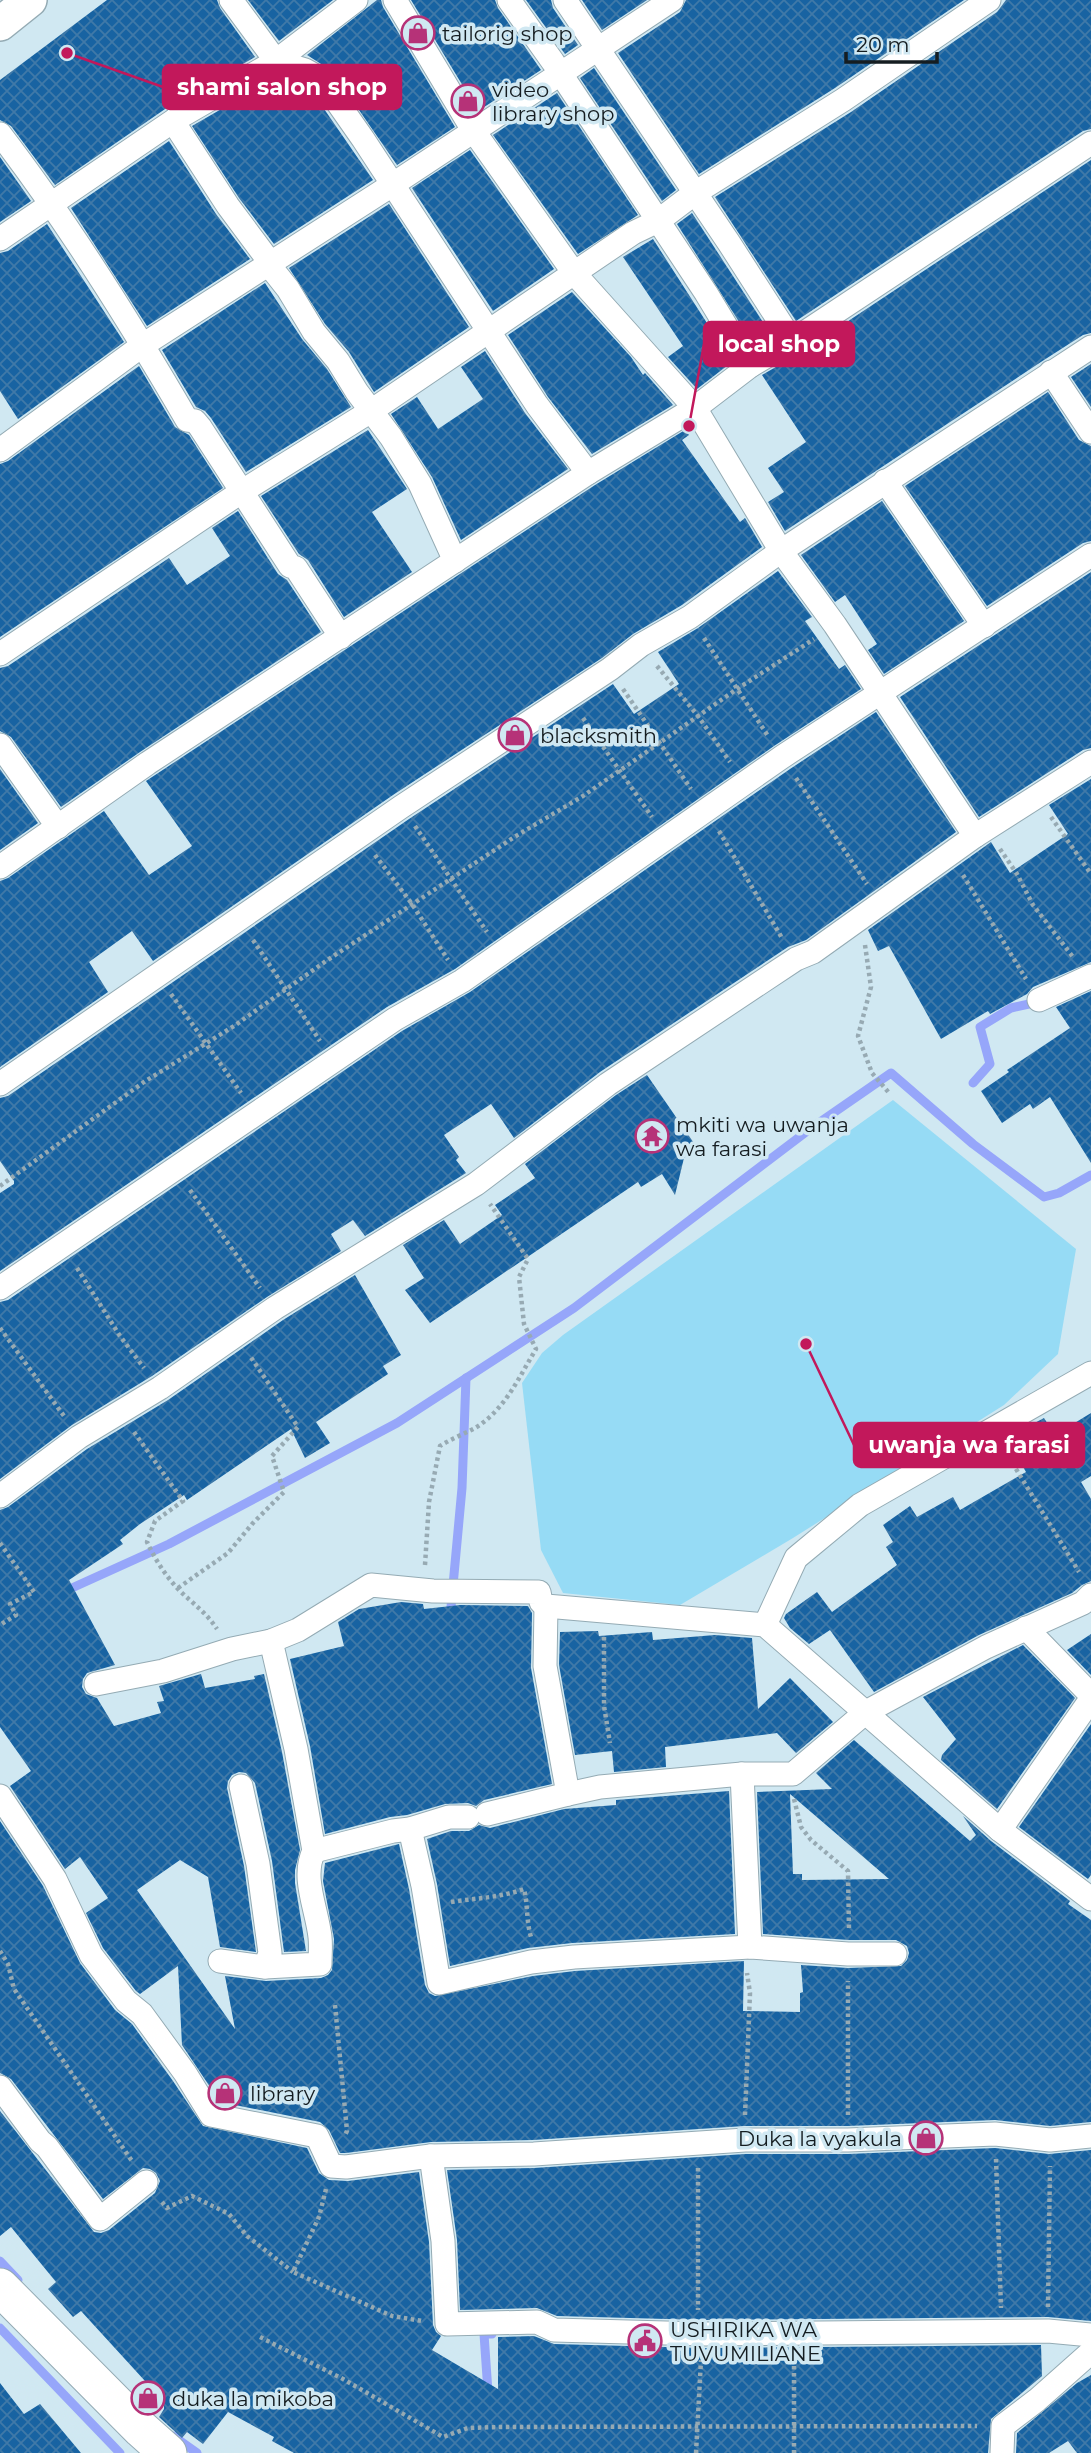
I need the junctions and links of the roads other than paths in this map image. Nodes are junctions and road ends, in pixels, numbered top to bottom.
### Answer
1 (30, 0) edge
2 (230, 0) edge
3 (356, 0) edge
4 (395, 0) edge
5 (509, 0) edge
6 (565, 0) edge
7 (672, 0) edge
8 (989, 0) edge
9 (0, 24) edge
10 (599, 49) junction
11 (276, 61) junction
12 (560, 73) junction
13 (176, 119) junction
14 (473, 130) junction
15 (0, 134) edge
16 (1091, 143) edge
17 (392, 185) junction
18 (695, 192) junction
19 (51, 205) junction
20 (658, 220) junction
21 (0, 239) edge
22 (269, 265) junction
23 (574, 273) junction
24 (488, 331) junction
25 (792, 341) junction
26 (143, 345) junction
27 (1091, 347) edge
28 (750, 366) junction
29 (1051, 372) junction
30 (695, 408) junction
31 (371, 411) junction
32 (1091, 432) edge
33 (0, 450) edge
34 (588, 473) junction
35 (885, 481) junction
36 (241, 492) junction
37 (781, 551) junction
38 (1091, 555) edge
39 (454, 561) junction
40 (984, 626) junction
41 (341, 637) junction
42 (0, 654) edge
43 (880, 692) junction
44 (0, 745) edge
45 (1091, 762) edge
46 (58, 827) junction
47 (981, 832) junction
48 (0, 867) edge
49 (1090, 976) edge
50 (1039, 1000) road end
51 (0, 1084) edge
52 (0, 1288) edge
53 (1091, 1373) edge
54 (0, 1496) edge
55 (1088, 1588) edge
56 (546, 1605) junction
57 (765, 1625) junction
58 (1026, 1628) junction
59 (271, 1641) junction
60 (96, 1684) dead end
61 (1091, 1697) edge
62 (866, 1712) junction
63 (742, 1774) junction
64 (242, 1786) dead end
65 (568, 1794) junction
66 (0, 1796) edge
67 (410, 1829) junction
68 (1000, 1830) junction
69 (314, 1851) junction
70 (1091, 1899) edge
71 (747, 1947) junction
72 (895, 1954) dead end
73 (220, 1961) dead end
74 (265, 1967) junction
75 (0, 2087) edge
76 (1091, 2136) edge
77 (432, 2156) junction
78 (146, 2182) road end
79 (0, 2287) edge
80 (1091, 2335) edge
81 (1091, 2352) edge
82 (168, 2453) edge
83 (1002, 2453) edge

1 - 9 street
2 - 11 street
3 - 11 street
4 - 14 street
5 - 12 street
6 - 10 street
7 - 10 street
8 - 18 street
10 - 12 street
10 - 18 street
11 - 13 street
11 - 17 street
12 - 14 street
12 - 20 street
13 - 19 street
13 - 22 street
14 - 17 street
14 - 23 street
15 - 19 street
16 - 25 street
17 - 22 street
17 - 24 street
18 - 20 street
18 - 25 street
19 - 21 street
19 - 26 street
20 - 23 street
20 - 28 street
22 - 26 street
22 - 31 street
23 - 24 street
23 - 30 street
24 - 31 street
24 - 34 street
25 - 28 street
26 - 33 street
26 - 36 street
27 - 29 street
28 - 30 street
29 - 32 street
29 - 35 street
30 - 34 street
30 - 37 street
31 - 36 street
31 - 39 street
34 - 39 street
35 - 37 street
35 - 40 street
36 - 41 street
36 - 42 street
37 - 43 street
37 - 51 street
38 - 40 street
39 - 41 street
40 - 43 street
41 - 46 street
43 - 47 street
43 - 52 street
44 - 46 street
45 - 47 street
46 - 48 street
47 - 54 street
49 - 50 street
53 - 57 street
55 - 58 street
56 - 57 street
56 - 59 street
56 - 65 street
57 - 62 street
58 - 61 street
58 - 62 street
59 - 60 street
59 - 69 street
61 - 68 street
62 - 63 street
62 - 68 street
63 - 65 street
63 - 71 street
64 - 74 street
65 - 67 street
66 - 77 street
67 - 69 street
67 - 71 street
68 - 70 street
69 - 74 street
71 - 72 street
73 - 74 street
75 - 78 street
76 - 77 street
77 - 80 street
79 - 82 main road
81 - 83 street

